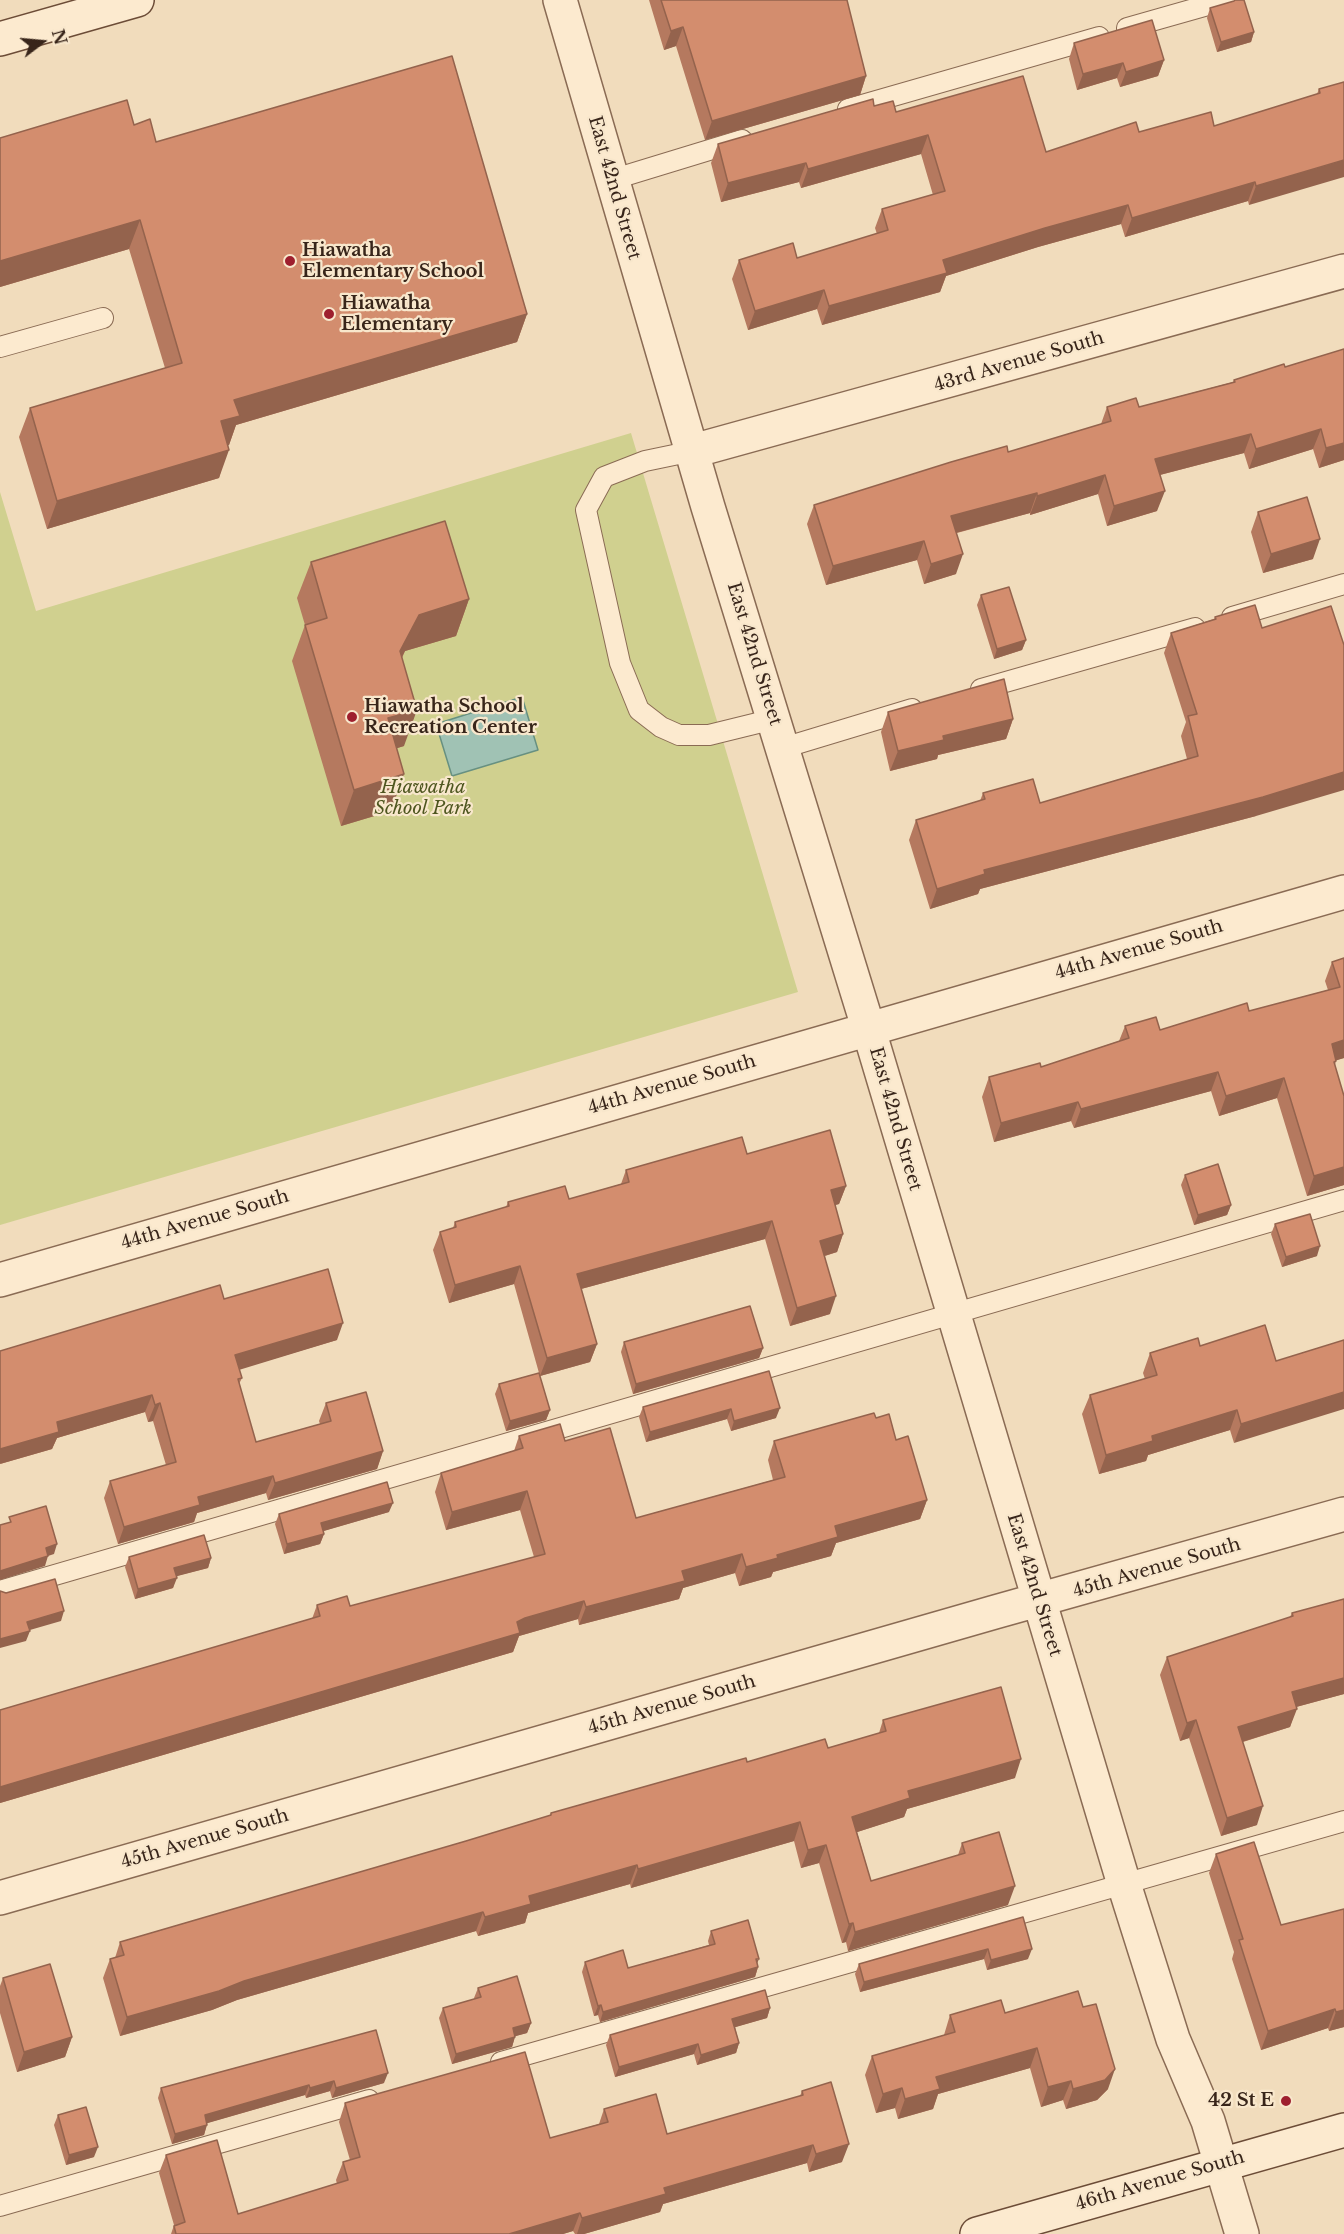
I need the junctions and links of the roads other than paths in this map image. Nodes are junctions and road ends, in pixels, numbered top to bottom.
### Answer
1 (137, 0) edge
2 (560, 0) edge
3 (1226, 0) edge
4 (0, 39) edge
5 (829, 115) edge
6 (761, 134) edge
7 (611, 180) junction
8 (1344, 271) edge
9 (103, 318) dead end
10 (0, 347) edge
11 (693, 451) junction
12 (1344, 584) edge
13 (967, 693) edge
14 (933, 703) edge
15 (778, 733) junction
16 (1344, 892) edge
17 (868, 1027) junction
18 (1344, 1200) edge
19 (0, 1280) edge
20 (953, 1316) junction
21 (1344, 1514) edge
22 (0, 1591) edge
23 (1039, 1601) junction
24 (1344, 1821) edge
25 (1124, 1884) junction
26 (0, 1898) edge
27 (478, 2069) edge
28 (386, 2095) edge
29 (1344, 2130) edge
30 (1221, 2163) junction
31 (0, 2206) edge
32 (977, 2234) edge
33 (1242, 2234) edge

1 - 4 street
2 - 7 street, East 42nd Street
3 - 5 lane
6 - 7 lane
7 - 11 street, East 42nd Street
8 - 11 street, 43rd Avenue South
9 - 10 lane
11 - 15 street, East 42nd Street
11 - 15 lane
12 - 13 lane
14 - 15 lane
15 - 17 street, East 42nd Street
16 - 17 street, 44th Avenue South
17 - 19 street, 44th Avenue South
17 - 20 street, East 42nd Street
18 - 20 lane
20 - 22 lane
20 - 23 street, East 42nd Street
21 - 23 street, 45th Avenue South
23 - 25 street, East 42nd Street
23 - 26 street, 45th Avenue South
24 - 25 lane
25 - 27 lane
25 - 30 street, East 42nd Street
28 - 31 lane
29 - 30 street, 46th Avenue South
30 - 32 street, 46th Avenue South
30 - 33 street, East 42nd Street

